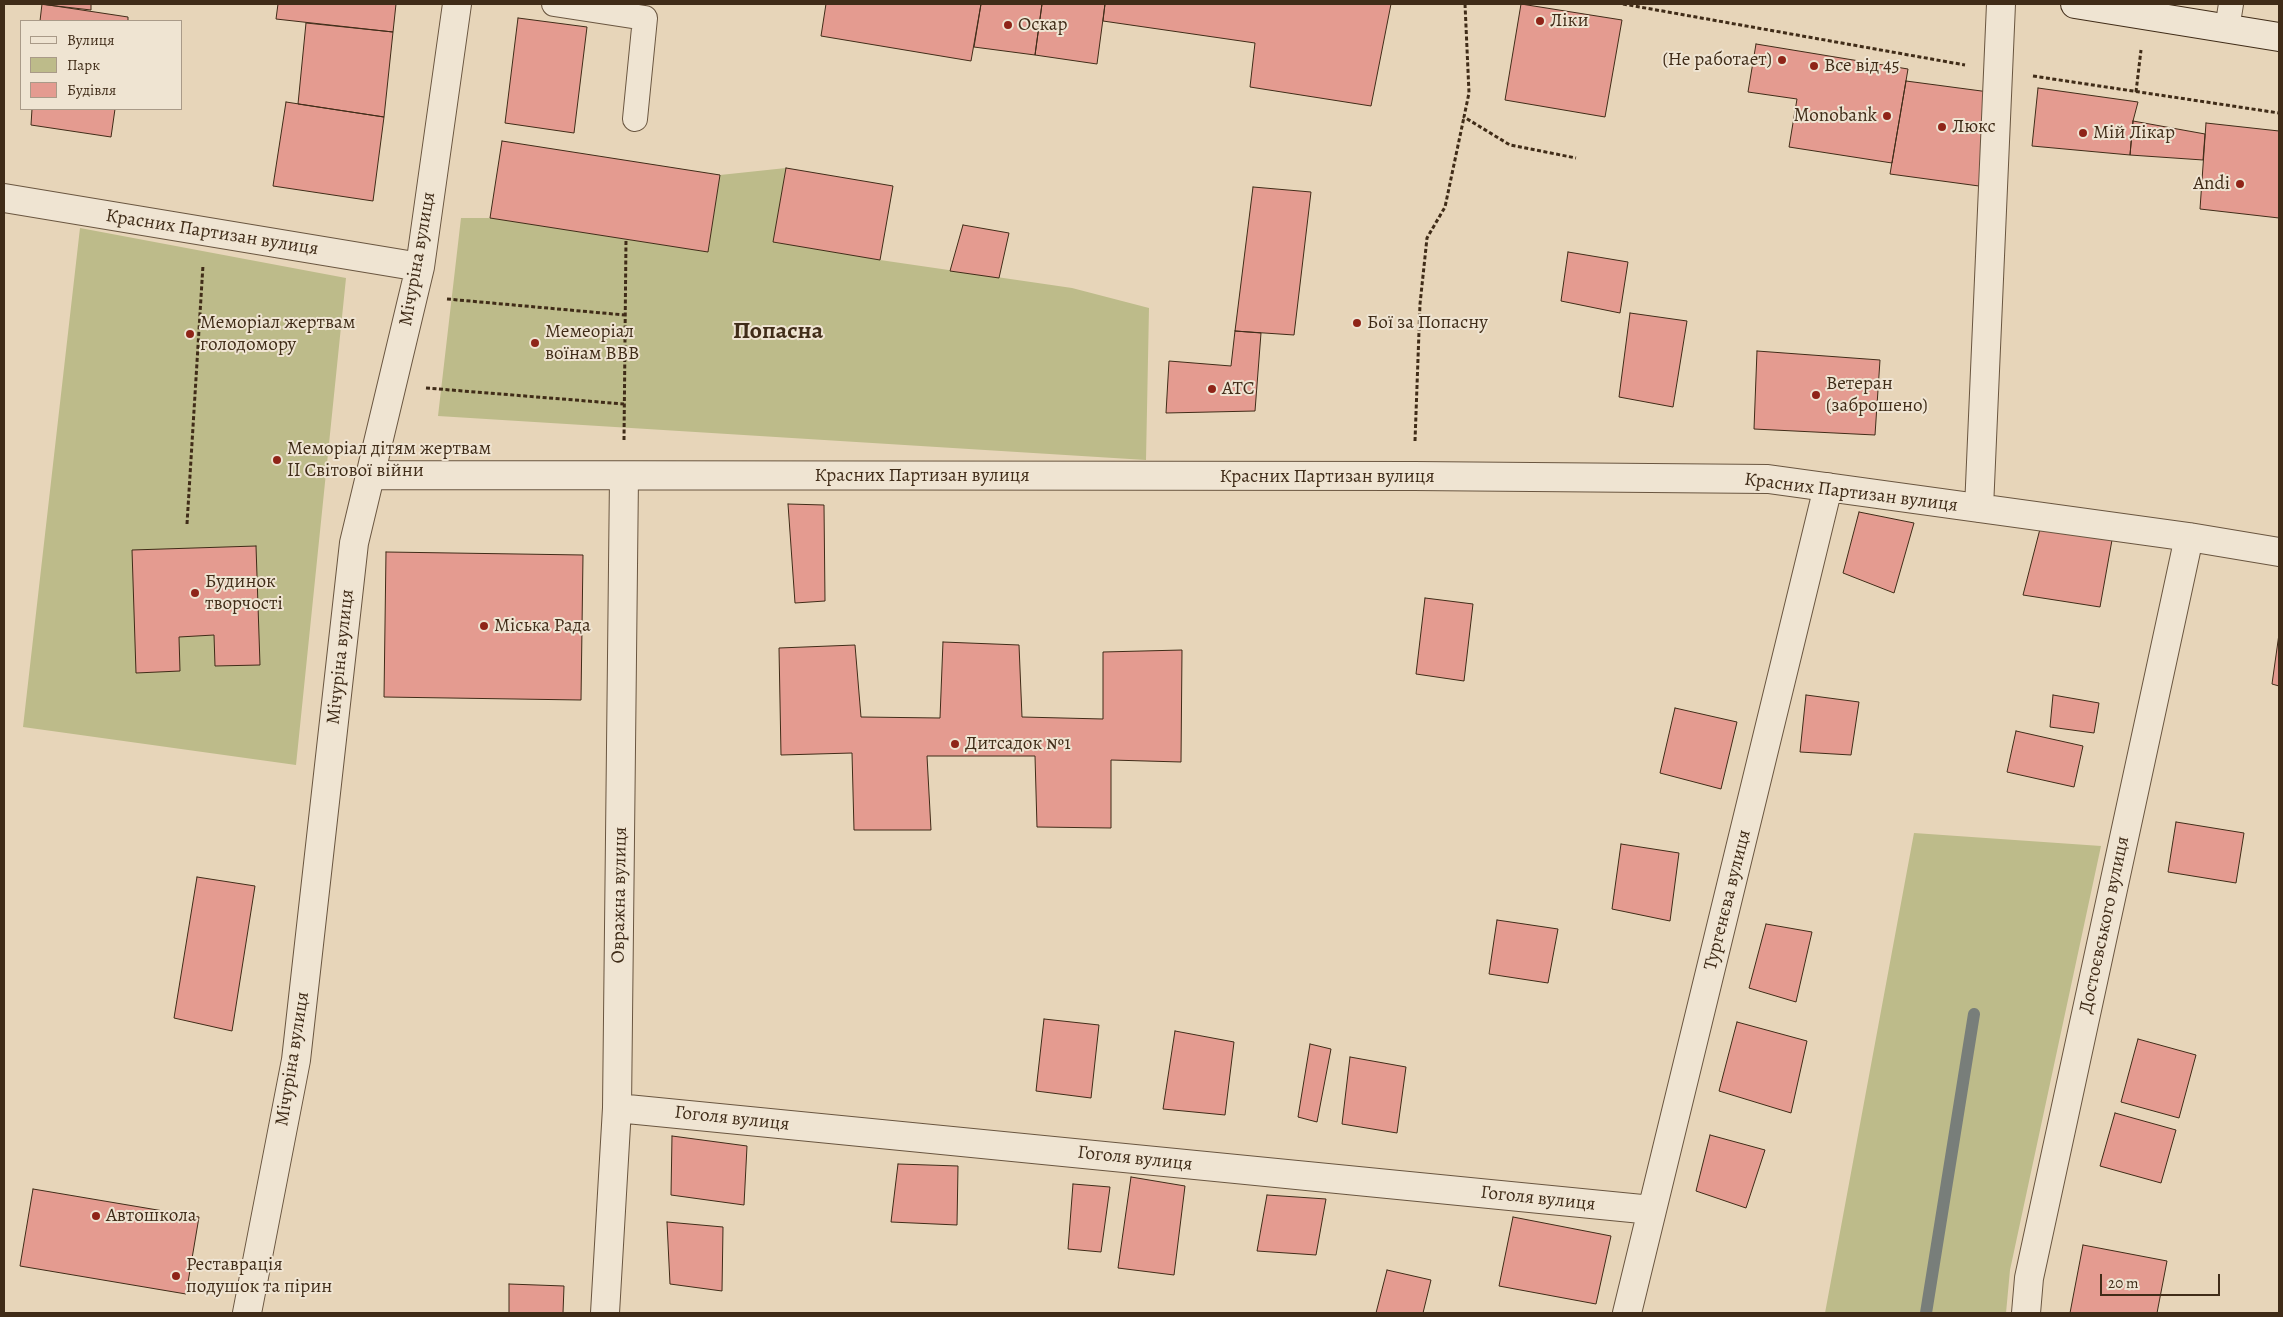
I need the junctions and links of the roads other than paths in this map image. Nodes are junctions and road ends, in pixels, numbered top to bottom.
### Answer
1 (457, 4) edge
2 (554, 4) edge
3 (2001, 4) edge
4 (2075, 4) edge
5 (2229, 16) edge
6 (2279, 37) edge
7 (635, 119) dead end
8 (4, 198) edge
9 (420, 268) junction
10 (370, 475) junction
11 (624, 476) junction
12 (1828, 488) junction
13 (1979, 508) junction
14 (2189, 537) junction
15 (2279, 552) edge
16 (617, 1108) junction
17 (1652, 1210) junction
18 (247, 1313) edge
19 (605, 1313) edge
20 (1627, 1313) edge
21 (2026, 1313) edge

1 - 9 street, Мічуріна вулиця
2 - 7 lane
3 - 13 street
4 - 5 street
5 - 6 street
8 - 9 street, Красних Партизан вулиця
9 - 10 street, Мічуріна вулиця
10 - 11 street, Красних Партизан вулиця
10 - 18 street, Мічуріна вулиця
11 - 12 street, Красних Партизан вулиця
11 - 16 street, Овражна вулиця
12 - 13 street, Красних Партизан вулиця
12 - 17 street, Тургенєва вулиця
13 - 14 street, Красних Партизан вулиця
14 - 15 street, Красних Партизан вулиця
14 - 21 street, Достоєвського вулиця
16 - 17 street, Гоголя вулиця
16 - 19 street, Овражна вулиця
17 - 20 street, Тургенєва вулиця

